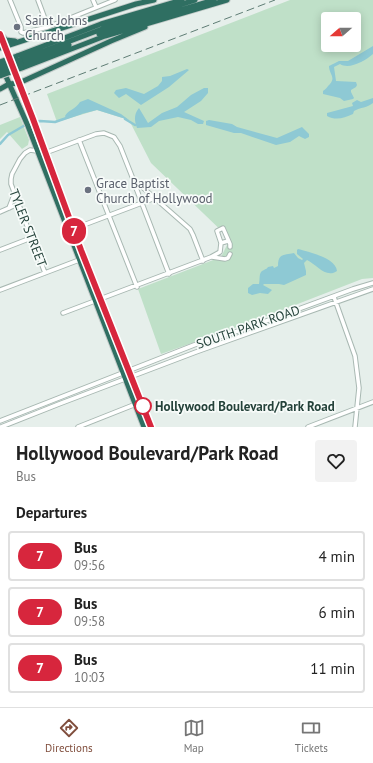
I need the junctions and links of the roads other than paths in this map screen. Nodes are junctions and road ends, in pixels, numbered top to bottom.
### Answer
1 (10, 0) edge
2 (38, 0) edge
3 (93, 0) edge
4 (115, 0) edge
5 (154, 0) edge
6 (182, 0) edge
7 (195, 0) edge
8 (214, 0) edge
9 (227, 0) edge
10 (96, 7) junction
11 (166, 18) junction
12 (48, 27) junction
13 (1, 35) edge
14 (18, 42) junction
15 (2, 47) edge
16 (0, 62) edge
17 (20, 62) junction
18 (0, 67) edge
19 (0, 72) edge
20 (0, 76) edge
21 (31, 78) junction
22 (19, 83) junction
23 (9, 84) junction
24 (0, 89) edge
25 (23, 93) junction
26 (14, 95) junction
27 (30, 123) junction
28 (79, 140) junction
29 (37, 151) junction
30 (45, 153) junction
31 (133, 179) junction
32 (14, 194) junction
33 (155, 198) junction
34 (142, 203) junction
35 (18, 204) junction
36 (8, 209) junction
37 (0, 212) edge
38 (108, 216) junction
39 (64, 222) junction
40 (74, 229) junction
41 (70, 237) junction
42 (31, 238) junction
43 (228, 241) junction
44 (221, 243) junction
45 (230, 247) dead end
46 (0, 250) edge
47 (81, 250) junction
48 (218, 253) junction
49 (230, 254) dead end
50 (211, 257) junction
51 (220, 259) junction
52 (79, 260) junction
53 (203, 260) junction
54 (45, 273) junction
55 (169, 274) junction
56 (373, 283) edge
57 (137, 287) junction
58 (373, 289) edge
59 (0, 290) edge
60 (334, 297) junction
61 (98, 300) junction
62 (336, 302) junction
63 (63, 314) dead end
64 (184, 349) junction
65 (186, 356) junction
66 (127, 371) junction
67 (129, 377) junction
68 (373, 402) edge
69 (136, 404) junction
70 (358, 407) junction
71 (0, 421) edge
72 (1, 427) edge
73 (78, 427) edge
74 (144, 427) edge
75 (151, 427) edge
76 (308, 427) edge
77 (356, 427) edge

1 - 12 street
2 - 12 street
3 - 10 street
4 - 10 street
5 - 14 highway
6 - 17 highway
7 - 17 highway
8 - 17 highway
9 - 11 highway
10 - 12 street
11 - 17 highway
11 - 21 highway
13 - 14 highway
14 - 15 highway
15 - 22 highway
16 - 17 highway, bridge
16 - 23 highway
17 - 18 highway, bridge
17 - 19 highway, bridge
17 - 20 highway, bridge
21 - 22 highway
21 - 25 highway
22 - 23 highway
22 - 25 highway
23 - 24 highway
23 - 26 highway
24 - 26 highway
25 - 27 highway
26 - 27 highway
27 - 29 highway
27 - 30 highway
28 - 30 street
28 - 31 street
28 - 38 street
29 - 32 street, TYLER STREET
29 - 39 highway
30 - 40 highway
31 - 33 street
31 - 34 street
32 - 35 street, TYLER STREET
32 - 36 street
33 - 34 street
33 - 53 street
34 - 38 street
34 - 55 street
35 - 36 street
35 - 42 street, TYLER STREET
36 - 37 street
38 - 40 street
38 - 57 street
39 - 40 highway
39 - 41 highway
40 - 47 highway
41 - 47 highway
41 - 52 highway
42 - 46 street
42 - 54 street, TYLER STREET
43 - 44 street
43 - 44 street
43 - 45 street
44 - 48 street
47 - 61 highway
48 - 50 street
48 - 51 street
49 - 51 street
50 - 51 street
50 - 53 street
52 - 54 street
52 - 61 highway
53 - 55 street
54 - 59 street
55 - 57 street
56 - 60 street, SOUTH PARK ROAD
57 - 61 street
58 - 62 street, SOUTH PARK ROAD
60 - 62 street
60 - 64 street, SOUTH PARK ROAD
61 - 63 street
61 - 66 highway
62 - 65 street, SOUTH PARK ROAD
62 - 70 street
64 - 65 street
64 - 66 street, SOUTH PARK ROAD
65 - 67 street, SOUTH PARK ROAD
66 - 67 highway
66 - 71 street, SOUTH PARK ROAD
67 - 69 highway
67 - 72 street, SOUTH PARK ROAD
67 - 75 highway
68 - 70 street
69 - 73 street
69 - 74 highway
70 - 76 street
70 - 77 street

